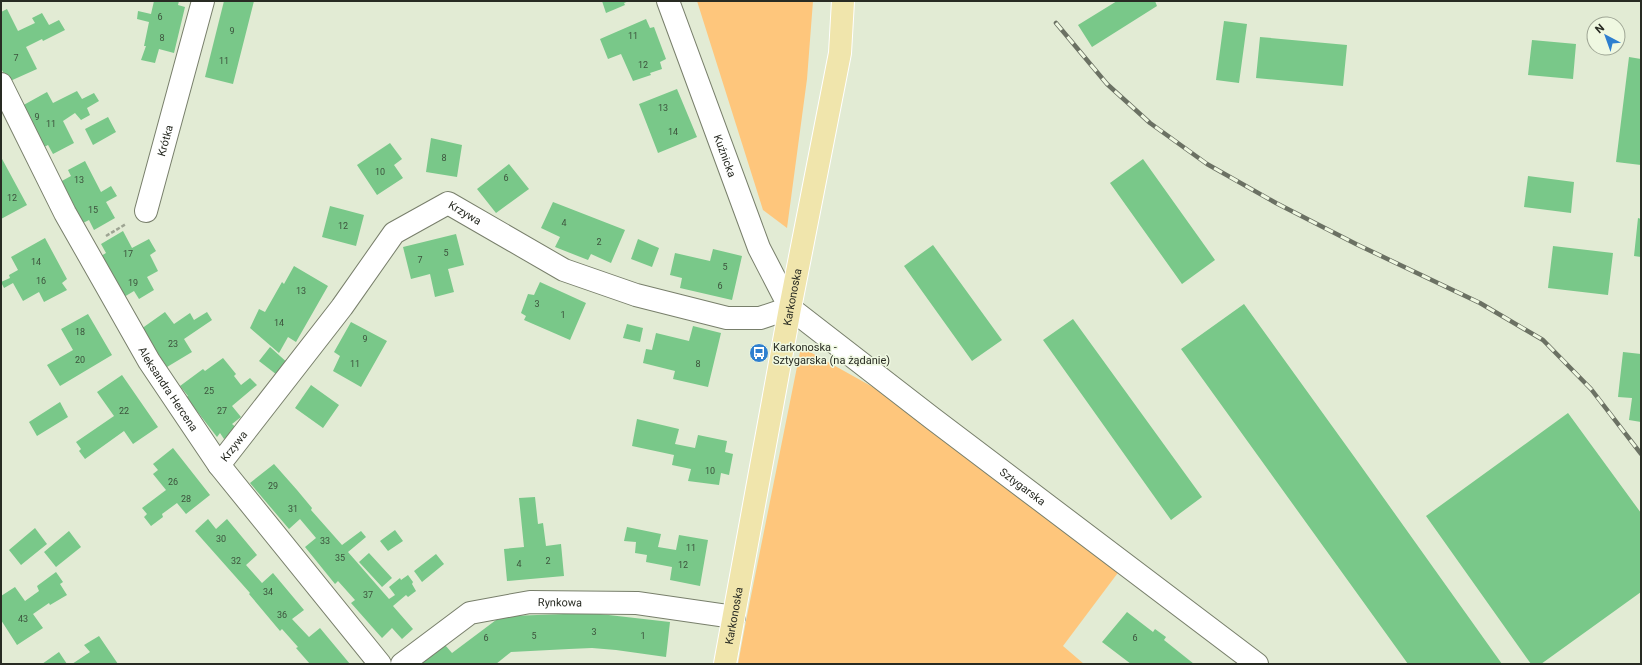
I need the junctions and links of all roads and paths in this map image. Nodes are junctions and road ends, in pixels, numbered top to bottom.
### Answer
1 (203, 1) edge
2 (668, 1) edge
3 (843, 1) edge
4 (1, 84) edge
5 (146, 211) joint
6 (85, 249) junction
7 (790, 308) junction
8 (219, 465) junction
9 (734, 616) junction
10 (380, 664) edge
11 (402, 664) edge
12 (725, 664) edge
13 (1257, 664) edge

1 - 5 street, Krótka
2 - 7 street, Kuźnicka
3 - 7 main road, Karkonoska
4 - 6 street, Aleksandra Hercena
5 - 6 path
6 - 8 street, Aleksandra Hercena
7 - 8 street, Krzywa
7 - 9 main road, Karkonoska
7 - 13 street, Sztygarska
8 - 10 street, Aleksandra Hercena
9 - 11 street, Rynkowa
9 - 12 main road, Karkonoska

